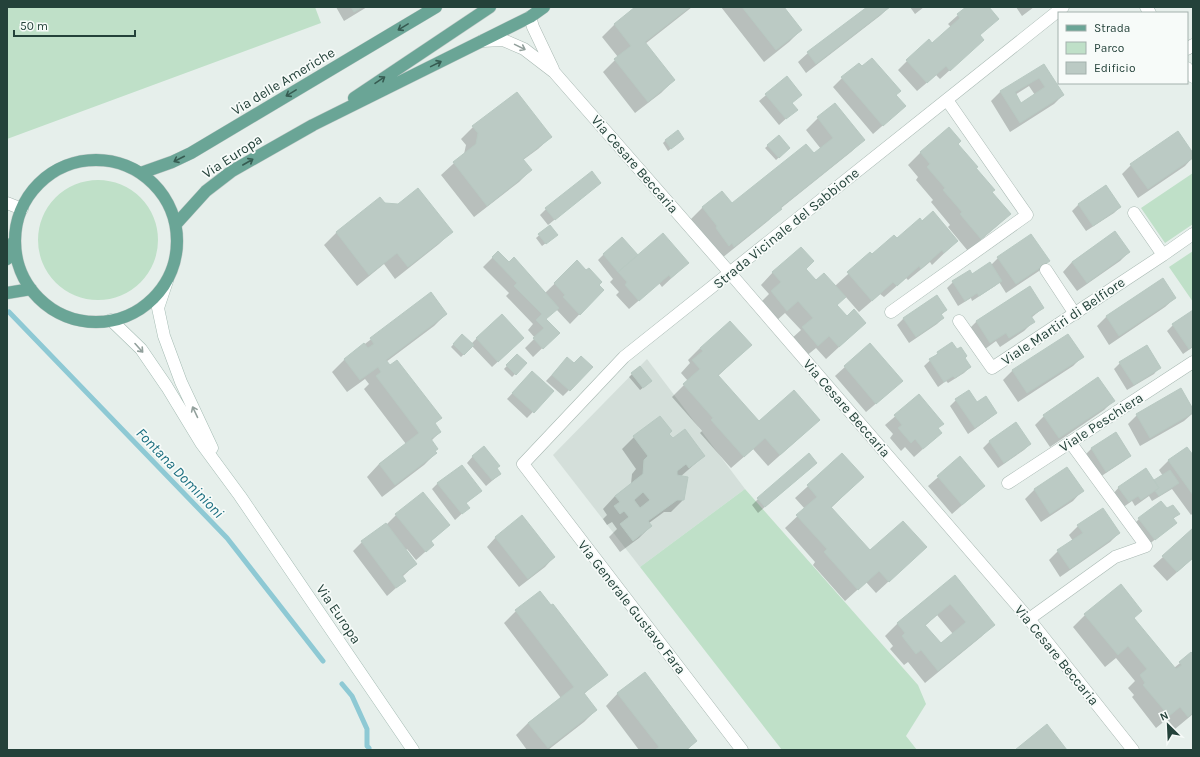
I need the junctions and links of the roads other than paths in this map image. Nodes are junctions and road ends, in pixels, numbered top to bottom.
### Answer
1 (436, 7) edge
2 (490, 7) edge
3 (544, 7) edge
4 (1062, 7) edge
5 (530, 12) edge
6 (482, 41) junction
7 (554, 72) junction
8 (947, 100) junction
9 (313, 125) junction
10 (141, 173) junction
11 (7, 203) edge
12 (22, 209) junction
13 (1134, 213) dead end
14 (177, 223) junction
15 (1193, 234) edge
16 (15, 240) junction
17 (1163, 255) junction
18 (7, 259) edge
19 (1046, 270) dead end
20 (730, 273) junction
21 (167, 281) junction
22 (31, 289) junction
23 (7, 293) edge
24 (891, 312) dead end
25 (1075, 314) junction
26 (112, 320) junction
27 (959, 320) dead end
28 (1193, 362) edge
29 (1070, 442) junction
30 (523, 464) joint
31 (1008, 483) dead end
32 (240, 496) junction
33 (1028, 619) junction
34 (413, 750) edge
35 (742, 750) edge
36 (1133, 750) edge

1 -> 10 main road, Via delle Americhe
9 -> 2 main road
3 - 5 main road
4 - 8 street, Strada Vicinale del Sabbione
5 - 6 main road
5 - 7 street, Via Cesare Beccaria
6 -> 7 street, Via Cesare Beccaria
9 -> 6 main road
7 - 20 street, Via Cesare Beccaria
8 - 20 street, Strada Vicinale del Sabbione
8 - 24 street
14 -> 9 main road, Via Europa
10 - 12 main road
10 - 14 main road
11 - 12 street
12 - 16 main road
13 - 17 street
14 - 21 main road
15 - 17 street, Viale Martiri di Belfiore
16 - 18 main road
16 - 22 main road
17 - 25 street, Viale Martiri di Belfiore
19 - 25 street
20 - 30 street, Strada Vicinale del Sabbione
20 - 33 street, Via Cesare Beccaria
21 - 26 main road
32 -> 21 street, Via Europa
22 - 23 main road
22 - 26 main road
25 - 27 street, Viale Martiri di Belfiore
26 -> 32 street, Via Europa
28 - 29 street, Viale Peschiera
29 - 31 street, Viale Peschiera
29 - 33 street
30 - 35 street, Via Generale Gustavo Fara
32 - 34 street, Via Europa
33 - 36 street, Via Cesare Beccaria

